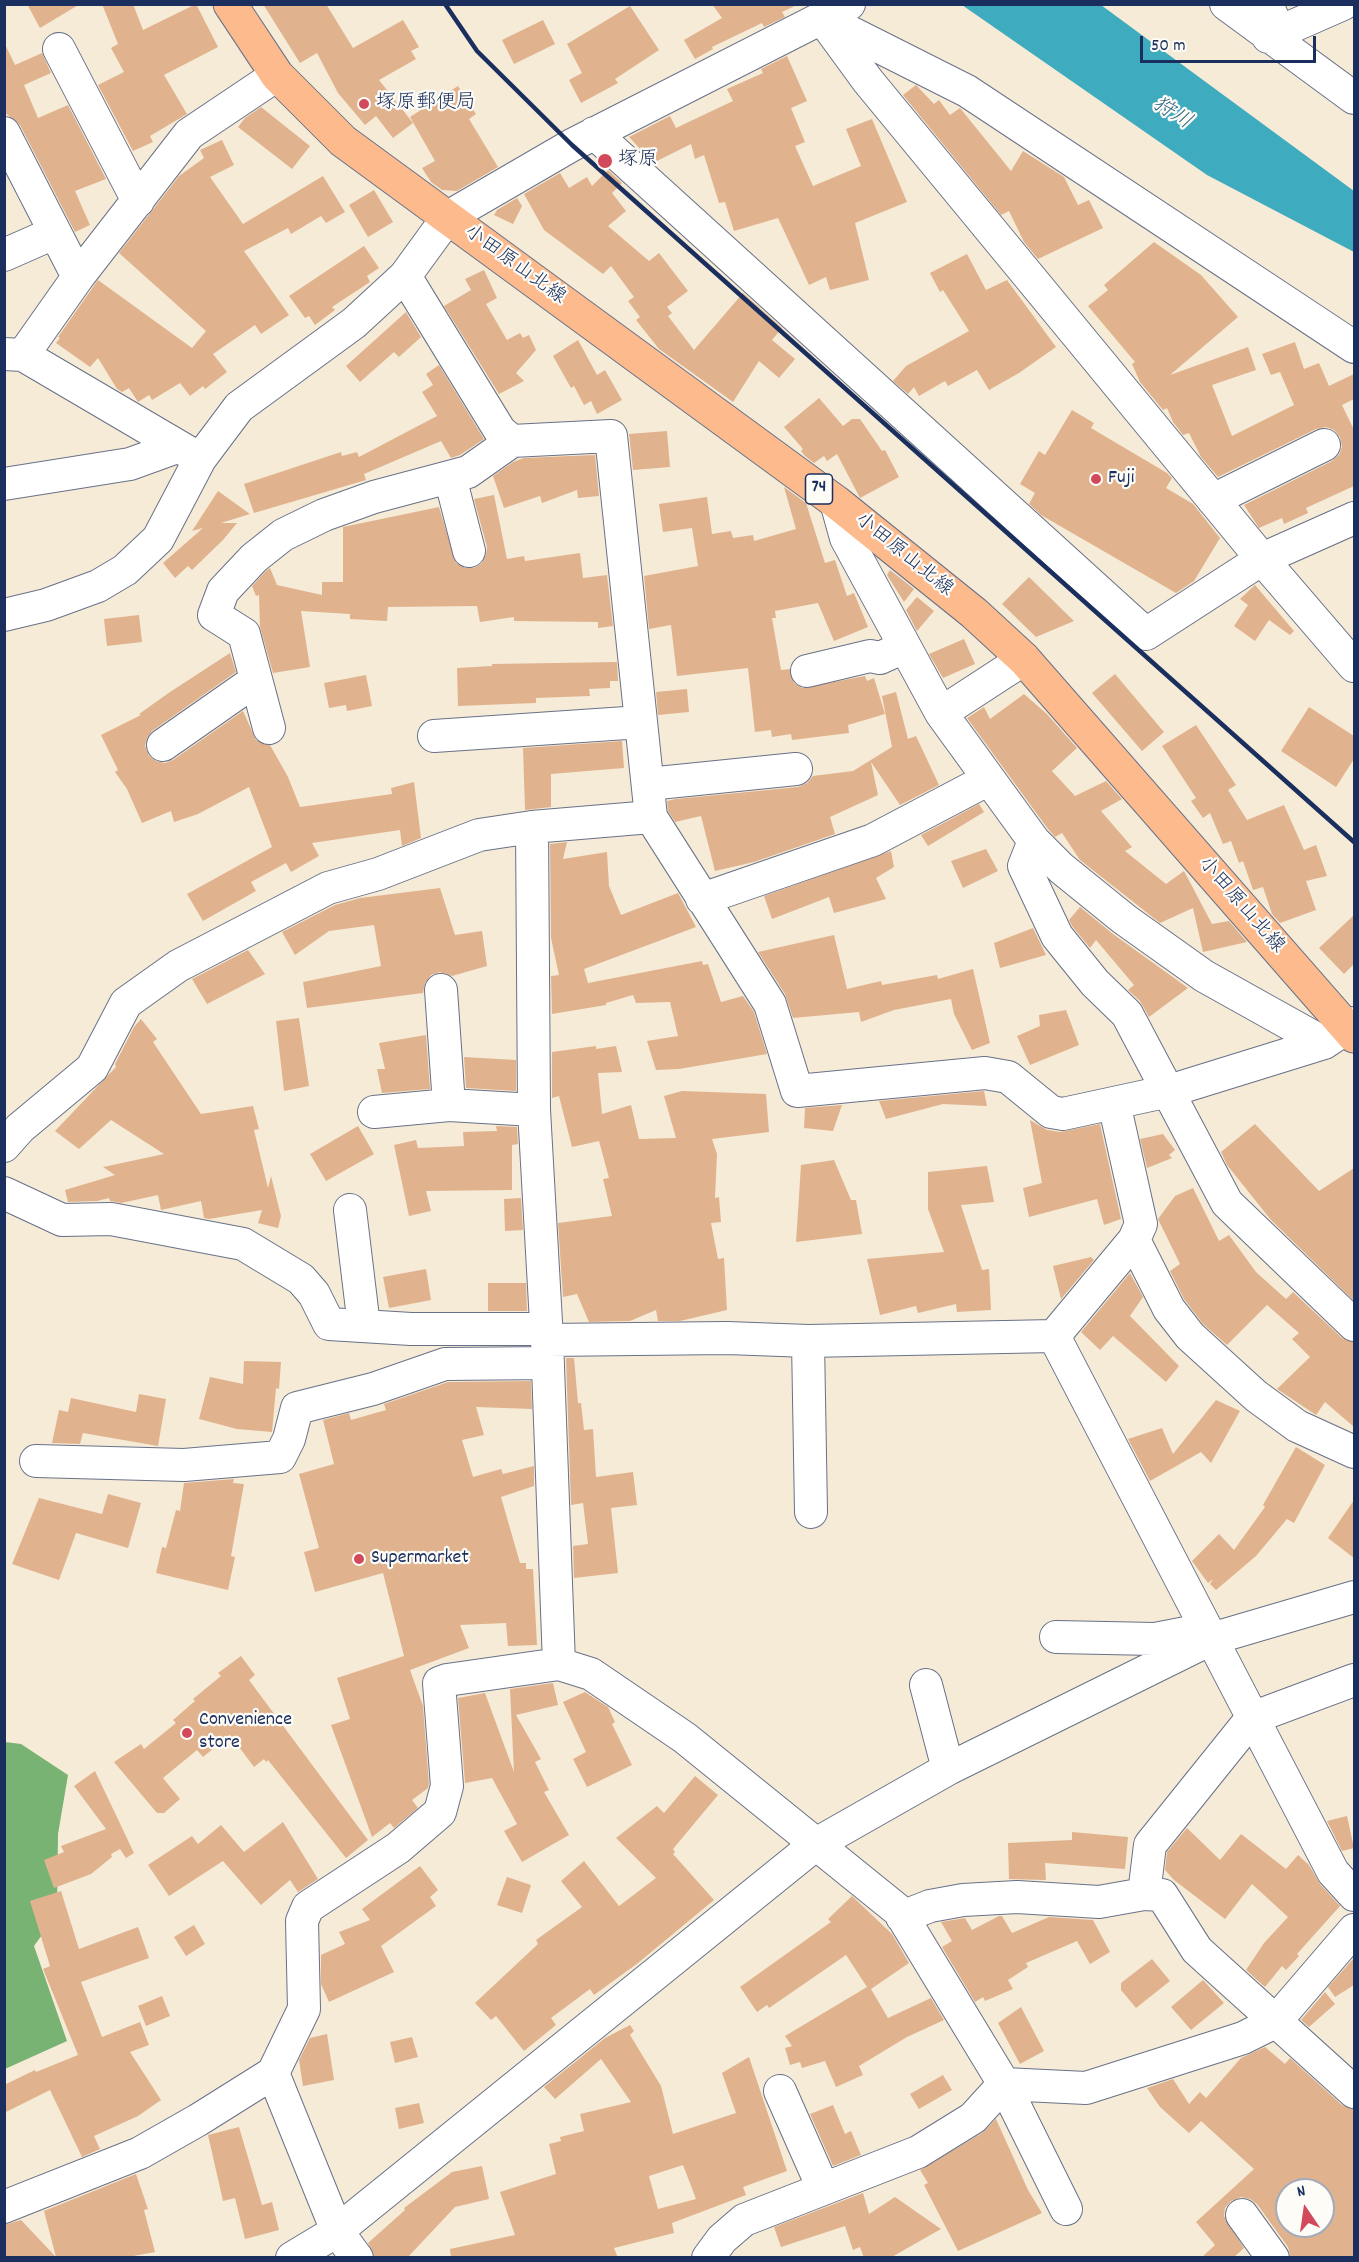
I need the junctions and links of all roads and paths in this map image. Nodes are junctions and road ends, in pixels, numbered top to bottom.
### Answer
1 (230, 4) edge
2 (1226, 4) edge
3 (1343, 4) edge
4 (835, 11) edge
5 (1271, 24) edge
6 (58, 50) dead end
7 (277, 75) junction
8 (1354, 98) edge
9 (4, 133) edge
10 (594, 133) junction
11 (138, 201) junction
12 (448, 217) junction
13 (54, 233) junction
14 (4, 255) edge
15 (405, 276) junction
16 (78, 277) junction
17 (1354, 347) edge
18 (14, 354) edge
19 (512, 441) junction
20 (1324, 445) dead end
21 (188, 453) junction
22 (450, 477) junction
23 (4, 484) edge
24 (1213, 500) junction
25 (836, 502) junction
26 (1354, 518) edge
27 (469, 551) dead end
28 (1262, 559) junction
29 (4, 615) edge
30 (904, 647) junction
31 (1024, 659) junction
32 (1354, 666) edge
33 (807, 671) dead end
34 (256, 681) junction
35 (941, 713) junction
36 (641, 722) junction
37 (269, 728) dead end
38 (434, 736) dead end
39 (163, 745) dead end
40 (796, 769) dead end
41 (987, 780) junction
42 (648, 784) junction
43 (651, 817) junction
44 (532, 827) junction
45 (1034, 841) junction
46 (702, 898) junction
47 (441, 990) dead end
48 (1345, 1032) edge
49 (1169, 1091) junction
50 (1114, 1103) junction
51 (449, 1106) junction
52 (534, 1110) junction
53 (374, 1112) dead end
54 (4, 1146) edge
55 (4, 1193) edge
56 (350, 1210) dead end
57 (1134, 1240) junction
58 (1354, 1324) edge
59 (364, 1326) junction
60 (1054, 1336) junction
61 (808, 1341) junction
62 (547, 1344) junction
63 (1354, 1452) edge
64 (36, 1461) dead end
65 (812, 1512) dead end
66 (1354, 1597) edge
67 (1056, 1637) dead end
68 (1211, 1639) junction
69 (559, 1664) junction
70 (1354, 1680) edge
71 (926, 1685) dead end
72 (1252, 1718) junction
73 (948, 1769) junction
74 (816, 1844) junction
75 (1144, 1894) junction
76 (1354, 1895) edge
77 (902, 1917) junction
78 (1354, 1930) edge
79 (1275, 2022) junction
80 (273, 2073) junction
81 (1004, 2084) junction
82 (780, 2091) dead end
83 (1354, 2092) edge
84 (822, 2188) junction
85 (4, 2207) edge
86 (1066, 2208) dead end
87 (1242, 2215) dead end
88 (337, 2231) junction
89 (292, 2258) edge
90 (357, 2258) edge
91 (708, 2258) edge
92 (1273, 2258) edge

1 - 7 main road, 小田原山北線 / 74
2 - 5 street
3 - 5 street
4 - 10 street
4 - 17 street
4 - 24 street
5 - 8 street
6 - 11 street
7 - 11 street
7 - 12 main road, 小田原山北線 / 74
9 - 13 street
10 - 12 street
10 - 28 street
11 - 16 street
12 - 15 street
12 - 25 main road, 小田原山北線 / 74
13 - 14 street
13 - 16 street
15 - 19 street
15 - 21 street
16 - 18 street
18 - 21 street
19 - 22 street
19 - 36 street
20 - 24 street
21 - 23 street
21 - 29 street
22 - 27 street
22 - 34 street
24 - 28 street
25 - 30 street
25 - 31 main road, 小田原山北線 / 74
26 - 28 street
28 - 32 street
30 - 33 street
30 - 35 street
31 - 35 street
31 - 48 main road, 小田原山北線 / 74
34 - 37 street
34 - 39 street
35 - 41 street
36 - 38 street
36 - 42 street
40 - 42 street
41 - 45 street
41 - 46 street
42 - 43 street
43 - 44 street
43 - 46 street
44 - 52 street
44 - 54 street
45 - 48 street
45 - 49 street
46 - 50 street
47 - 51 street
48 - 49 street
49 - 50 street
49 - 58 street
50 - 57 street
51 - 52 street
51 - 53 street
52 - 62 street
55 - 59 street
56 - 59 street
57 - 60 street
57 - 63 street
59 - 62 street
60 - 61 street
60 - 68 street
61 - 62 street
61 - 65 street
62 - 64 street
62 - 69 street
66 - 68 street
67 - 68 street
68 - 72 street
68 - 73 street
69 - 74 street
69 - 80 street
70 - 72 street
71 - 73 street
72 - 75 street
72 - 76 street
73 - 74 street
74 - 77 street
74 - 88 street
75 - 77 street
75 - 79 street
77 - 81 street
78 - 79 street
79 - 81 street
79 - 83 street
80 - 85 street
80 - 88 street
81 - 84 street
81 - 86 street
82 - 84 street
84 - 91 street
87 - 92 street
88 - 89 street
88 - 90 street

